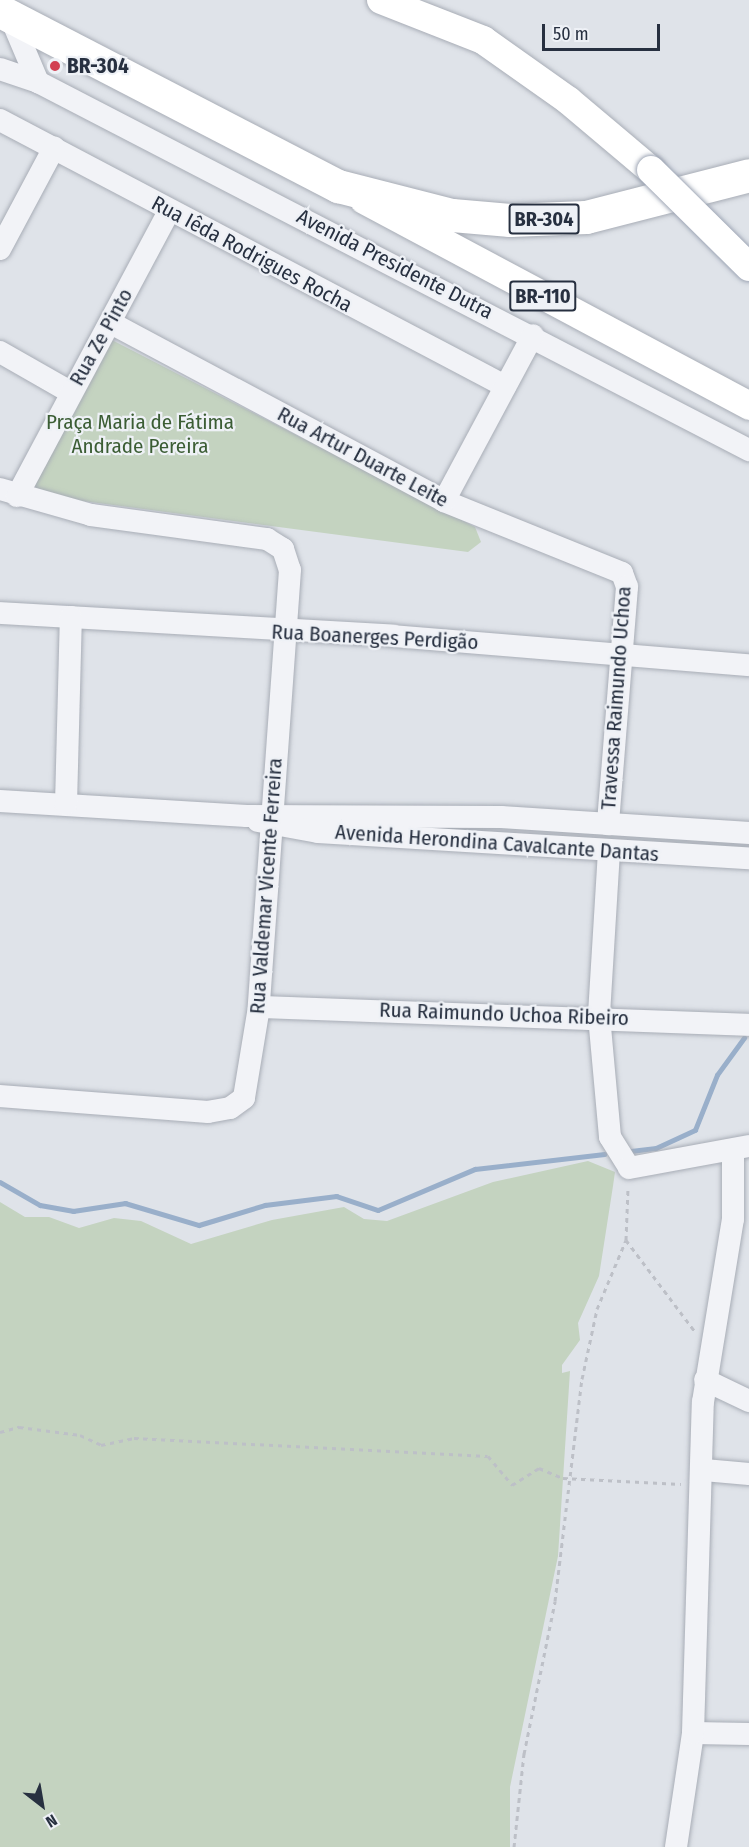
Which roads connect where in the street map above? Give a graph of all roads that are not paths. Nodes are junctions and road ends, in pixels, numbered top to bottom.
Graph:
1 (389, 2) edge
2 (3, 17) edge
3 (0, 69) edge
4 (38, 82) junction
5 (0, 120) edge
6 (54, 148) junction
7 (749, 175) edge
8 (338, 186) junction
9 (169, 211) junction
10 (0, 249) edge
11 (749, 267) edge
12 (111, 323) junction
13 (533, 334) junction
14 (0, 352) edge
15 (505, 386) junction
16 (70, 392) junction
17 (749, 406) edge
18 (749, 450) edge
19 (9, 493) edge
20 (444, 501) junction
21 (622, 573) joint
22 (0, 613) edge
23 (71, 616) junction
24 (282, 632) junction
25 (619, 654) junction
26 (749, 665) edge
27 (0, 801) edge
28 (66, 804) junction
29 (271, 819) junction
30 (617, 824) junction
31 (749, 833) edge
32 (618, 852) junction
33 (749, 858) edge
34 (259, 1007) junction
35 (599, 1016) junction
36 (749, 1025) edge
37 (0, 1096) edge
38 (741, 1148) edge
39 (705, 1380) junction
40 (749, 1401) edge
41 (749, 1474) edge
42 (704, 1478) junction
43 (693, 1733) junction
44 (749, 1734) edge
45 (675, 1847) edge

1 - 11 main road, bridge
2 - 4 street
2 - 8 highway, BR-110
3 - 4 street, Avenida Presidente Dutra
4 - 13 street, Avenida Presidente Dutra
5 - 6 street, Rua Iêda Rodrigues Rocha
6 - 9 street, Rua Iêda Rodrigues Rocha
6 - 10 street
7 - 8 highway, BR-304
8 - 17 main road, Avenida Presidente Dutra / BR-110
9 - 12 street, Rua Ze Pinto
9 - 15 street, Rua Iêda Rodrigues Rocha
12 - 16 street, Rua Ze Pinto
12 - 20 street, Rua Artur Duarte Leite
13 - 15 street
13 - 18 street, Avenida Presidente Dutra
14 - 16 street
15 - 20 street
16 - 19 street, Rua Ze Pinto
19 - 24 street, Rua Valdemar Vicente Ferreira
20 - 21 street, Rua Artur Duarte Leite
21 - 25 street, Travessa Raimundo Uchoa
22 - 23 street, Rua Boanerges Perdigão
23 - 24 street, Rua Boanerges Perdigão
23 - 28 street
24 - 25 street, Rua Boanerges Perdigão
24 - 29 street, Rua Valdemar Vicente Ferreira
25 - 26 street, Rua Boanerges Perdigão
25 - 30 street, Travessa Raimundo Uchoa
27 - 28 street, Avenida Herondina Cavalcante Dantas
28 - 29 street, Avenida Herondina Cavalcante Dantas
29 - 30 street, Avenida Herondina Cavalcante Dantas
29 - 32 street, Avenida Herondina Cavalcante Dantas
29 - 34 street, Rua Valdemar Vicente Ferreira
30 - 31 street, Avenida Herondina Cavalcante Dantas
30 - 32 street, Travessa Raimundo Uchoa
32 - 33 street, Avenida Herondina Cavalcante Dantas
32 - 35 street
34 - 35 street, Rua Raimundo Uchoa Ribeiro
34 - 37 street, Rua Valdemar Vicente Ferreira
35 - 36 street, Rua Raimundo Uchoa Ribeiro
35 - 38 street
38 - 39 street
39 - 40 street
39 - 42 street
41 - 42 street
42 - 43 street
43 - 44 street
43 - 45 street

